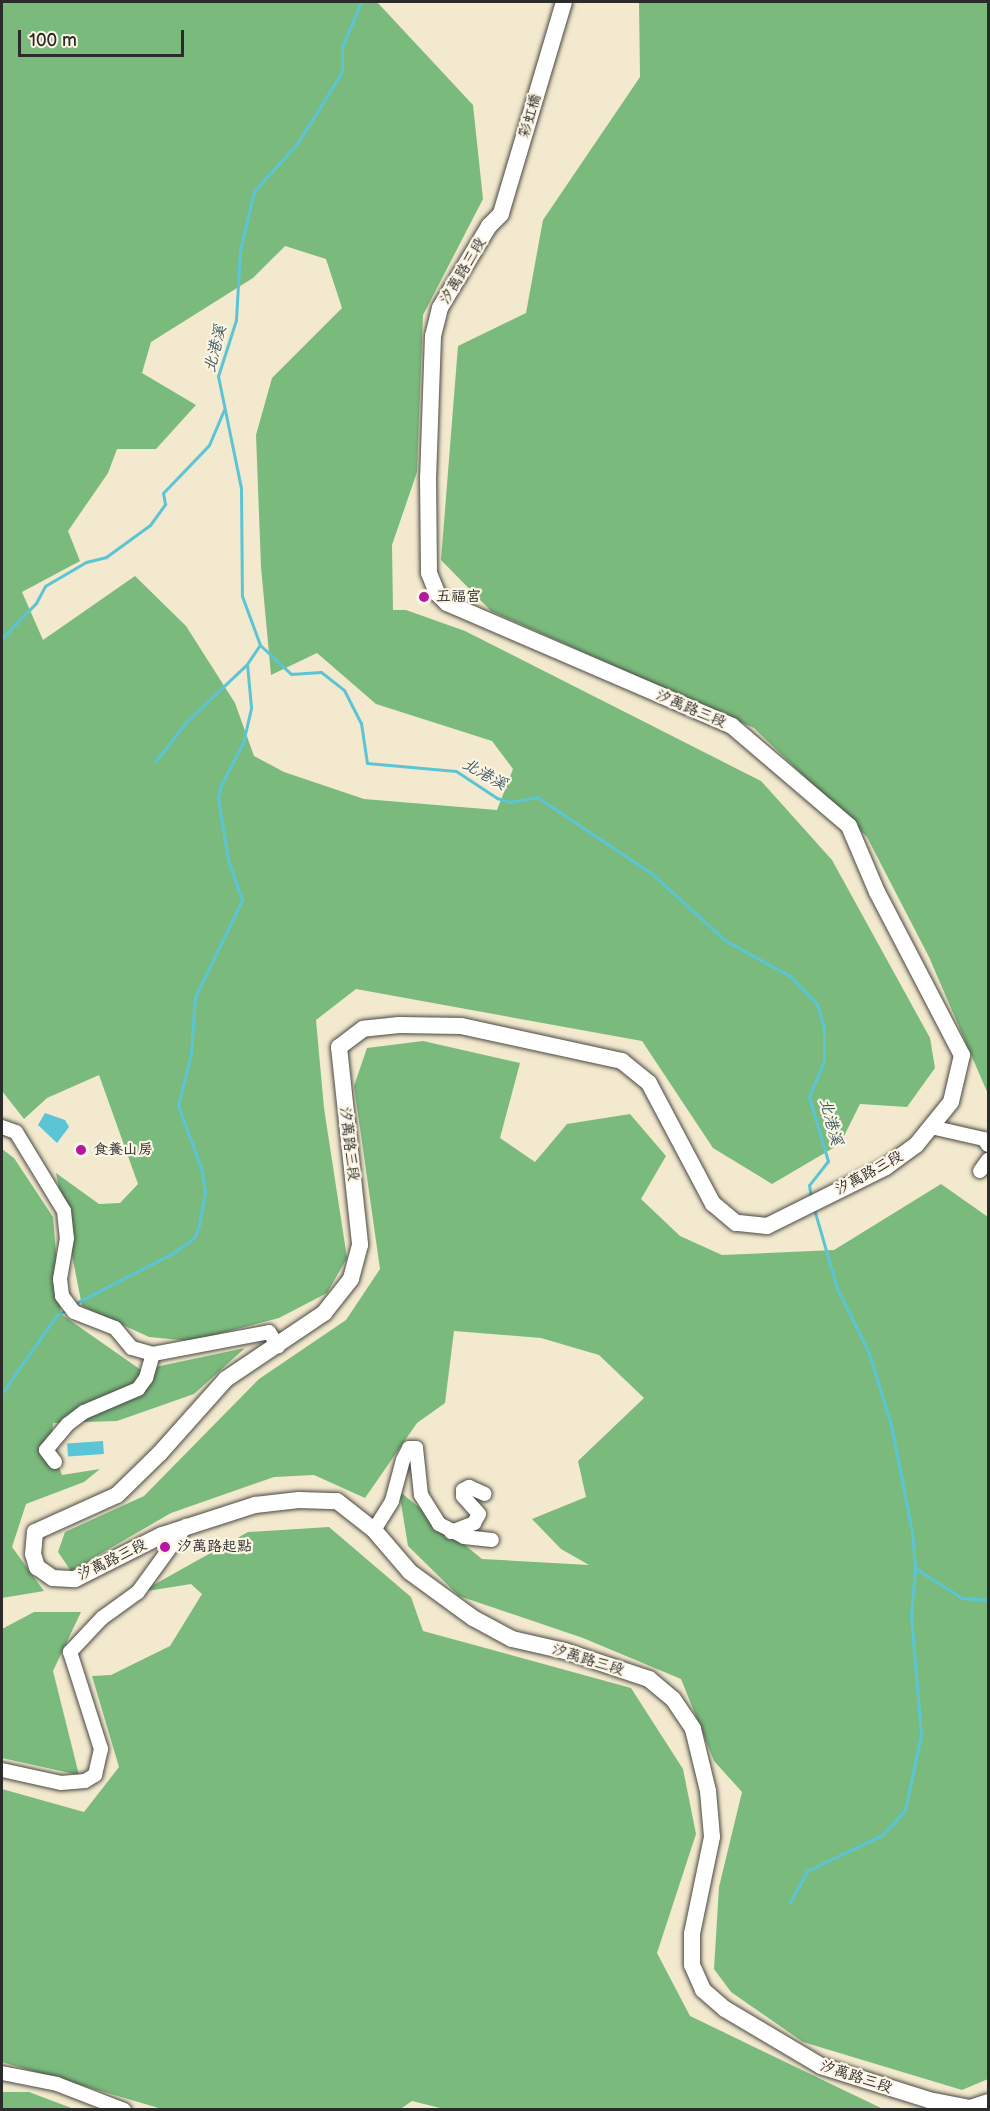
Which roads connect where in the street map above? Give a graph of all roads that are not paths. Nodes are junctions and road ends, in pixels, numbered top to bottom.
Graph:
1 (564, 2) edge
2 (489, 226) joint
3 (2, 1127) edge
4 (931, 1127) junction
5 (988, 1145) edge
6 (278, 1346) junction
7 (153, 1354) junction
8 (55, 1462) dead end
9 (485, 1494) dead end
10 (186, 1526) junction
11 (374, 1530) junction
12 (451, 1532) junction
13 (492, 1540) dead end
14 (2, 1770) edge
15 (2, 2073) edge
16 (988, 2102) edge
17 (124, 2109) edge

1 - 2 street, 彩虹橋
2 - 4 street, 汐萬路三段
3 - 7 street
4 - 5 street
4 - 6 street, 汐萬路三段
6 - 7 street
6 - 10 street, 汐萬路三段
7 - 8 street
9 - 12 street
10 - 11 street, 汐萬路三段
10 - 14 street
11 - 12 street
11 - 16 street, 汐萬路三段
12 - 13 street
15 - 17 street

